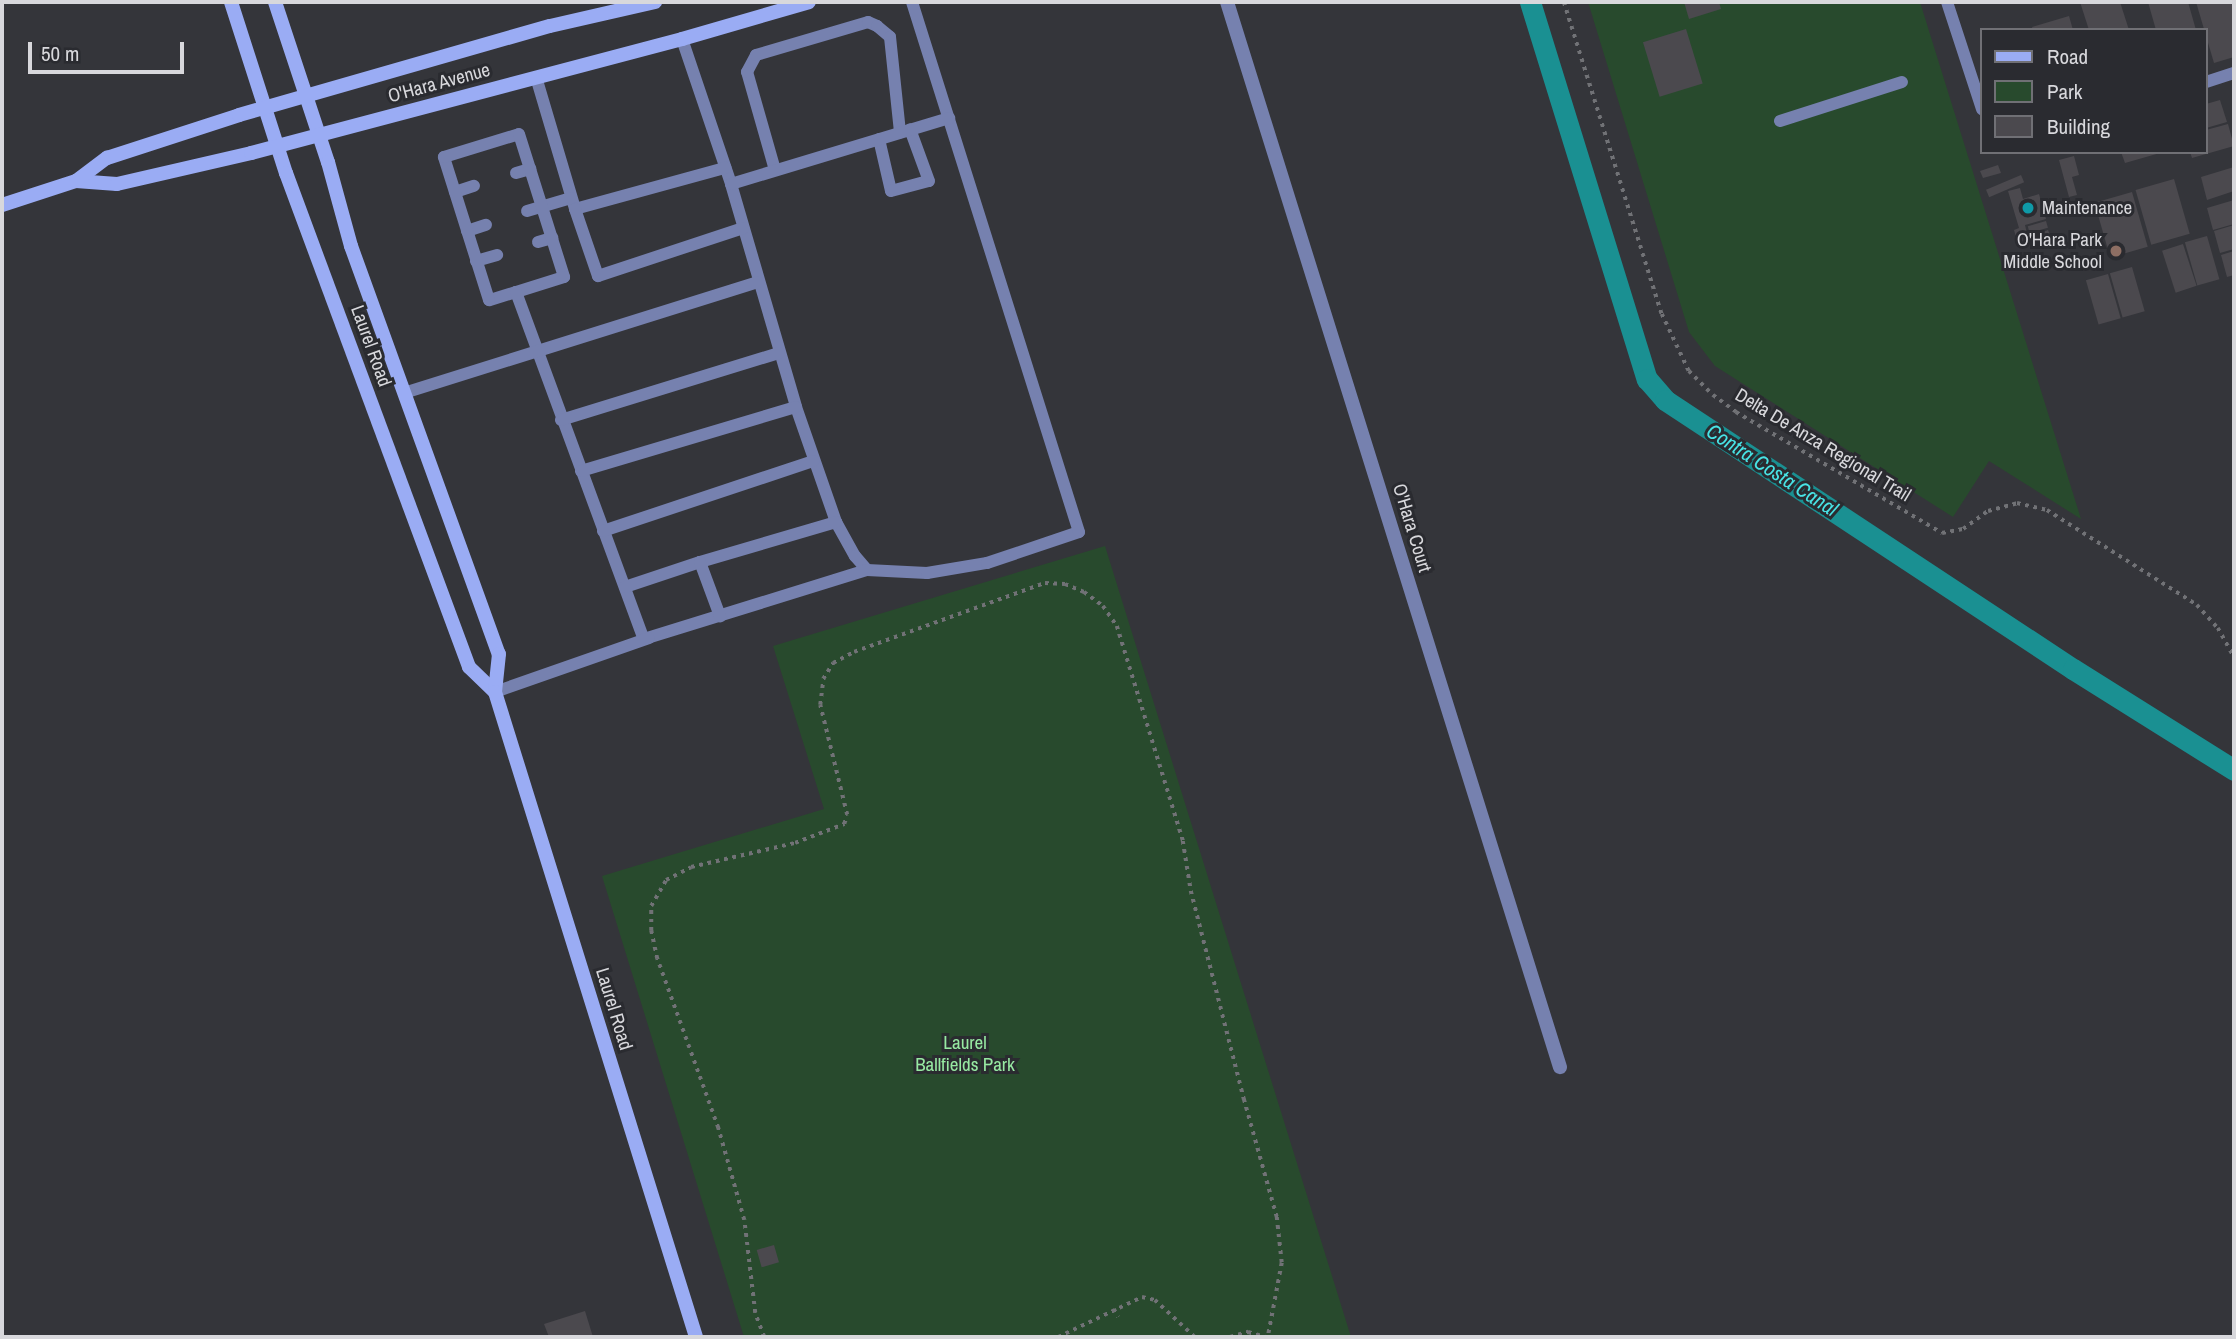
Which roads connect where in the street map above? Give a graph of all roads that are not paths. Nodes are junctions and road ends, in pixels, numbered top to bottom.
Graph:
1 (231, 2) edge
2 (275, 2) edge
3 (654, 2) edge
4 (809, 2) edge
5 (912, 2) edge
6 (1227, 2) edge
7 (1947, 2) edge
8 (682, 39) junction
9 (2234, 74) edge
10 (536, 77) junction
11 (2208, 81) edge
12 (1902, 82) dead end
13 (305, 95) junction
14 (1980, 103) edge
15 (265, 107) junction
16 (949, 118) junction
17 (1780, 121) dead end
18 (905, 131) junction
19 (318, 134) junction
20 (879, 139) junction
21 (278, 145) junction
22 (724, 167) junction
23 (530, 169) junction
24 (775, 170) junction
25 (516, 173) dead end
26 (76, 181) junction
27 (731, 184) junction
28 (474, 186) dead end
29 (455, 192) junction
30 (573, 204) junction
31 (2, 205) edge
32 (542, 206) junction
33 (527, 211) dead end
34 (486, 225) dead end
35 (743, 228) junction
36 (467, 231) junction
37 (552, 238) junction
38 (538, 242) dead end
39 (497, 255) dead end
40 (477, 261) junction
41 (758, 282) junction
42 (516, 292) junction
43 (535, 350) junction
44 (779, 354) junction
45 (404, 393) junction
46 (796, 407) junction
47 (561, 420) junction
48 (814, 460) junction
49 (580, 471) junction
50 (836, 522) junction
51 (603, 531) junction
52 (700, 562) junction
53 (867, 570) junction
54 (625, 587) junction
55 (720, 616) junction
56 (649, 638) junction
57 (495, 692) junction
58 (1560, 1067) dead end
59 (696, 1337) edge

1 - 15 main road, Laurel Road
2 - 13 main road, Laurel Road
3 - 13 main road, O'Hara Avenue
4 - 8 main road, O'Hara Avenue
5 - 16 lane
6 - 58 street, O'Hara Court
7 - 14 lane
8 - 10 main road, O'Hara Avenue
8 - 22 lane
9 - 11 lane
10 - 19 main road, O'Hara Avenue
10 - 30 lane
12 - 17 lane
13 - 15 main road, O'Hara Avenue
13 - 19 main road, Laurel Road
15 - 21 main road, Laurel Road
15 - 26 main road, O'Hara Avenue
16 - 18 lane
16 - 53 lane
18 - 20 lane
18 - 20 lane
18 - 24 lane
19 - 21 main road, O'Hara Avenue
19 - 45 main road, Laurel Road
20 - 24 lane
21 - 26 main road, O'Hara Avenue
21 - 57 main road, Laurel Road
22 - 27 lane
22 - 30 lane
23 - 25 lane
23 - 29 lane
23 - 32 lane
24 - 27 lane
26 - 31 main road, O'Hara Avenue
27 - 35 lane
28 - 29 lane
29 - 36 lane
30 - 32 lane
30 - 35 lane
32 - 33 lane
32 - 37 lane
34 - 36 lane
35 - 41 lane
36 - 40 lane
37 - 38 lane
37 - 42 lane
39 - 40 lane
40 - 42 lane
41 - 43 lane
41 - 44 lane
42 - 43 lane
43 - 45 lane
43 - 47 lane
44 - 46 lane
44 - 47 lane
45 - 57 main road, Laurel Road
46 - 48 lane
46 - 49 lane
47 - 49 lane
48 - 50 lane
48 - 51 lane
49 - 51 lane
50 - 52 lane
50 - 53 lane
51 - 54 lane
52 - 54 lane
52 - 55 lane
53 - 55 lane
54 - 56 lane
55 - 56 lane
56 - 57 lane
57 - 59 main road, Laurel Road

